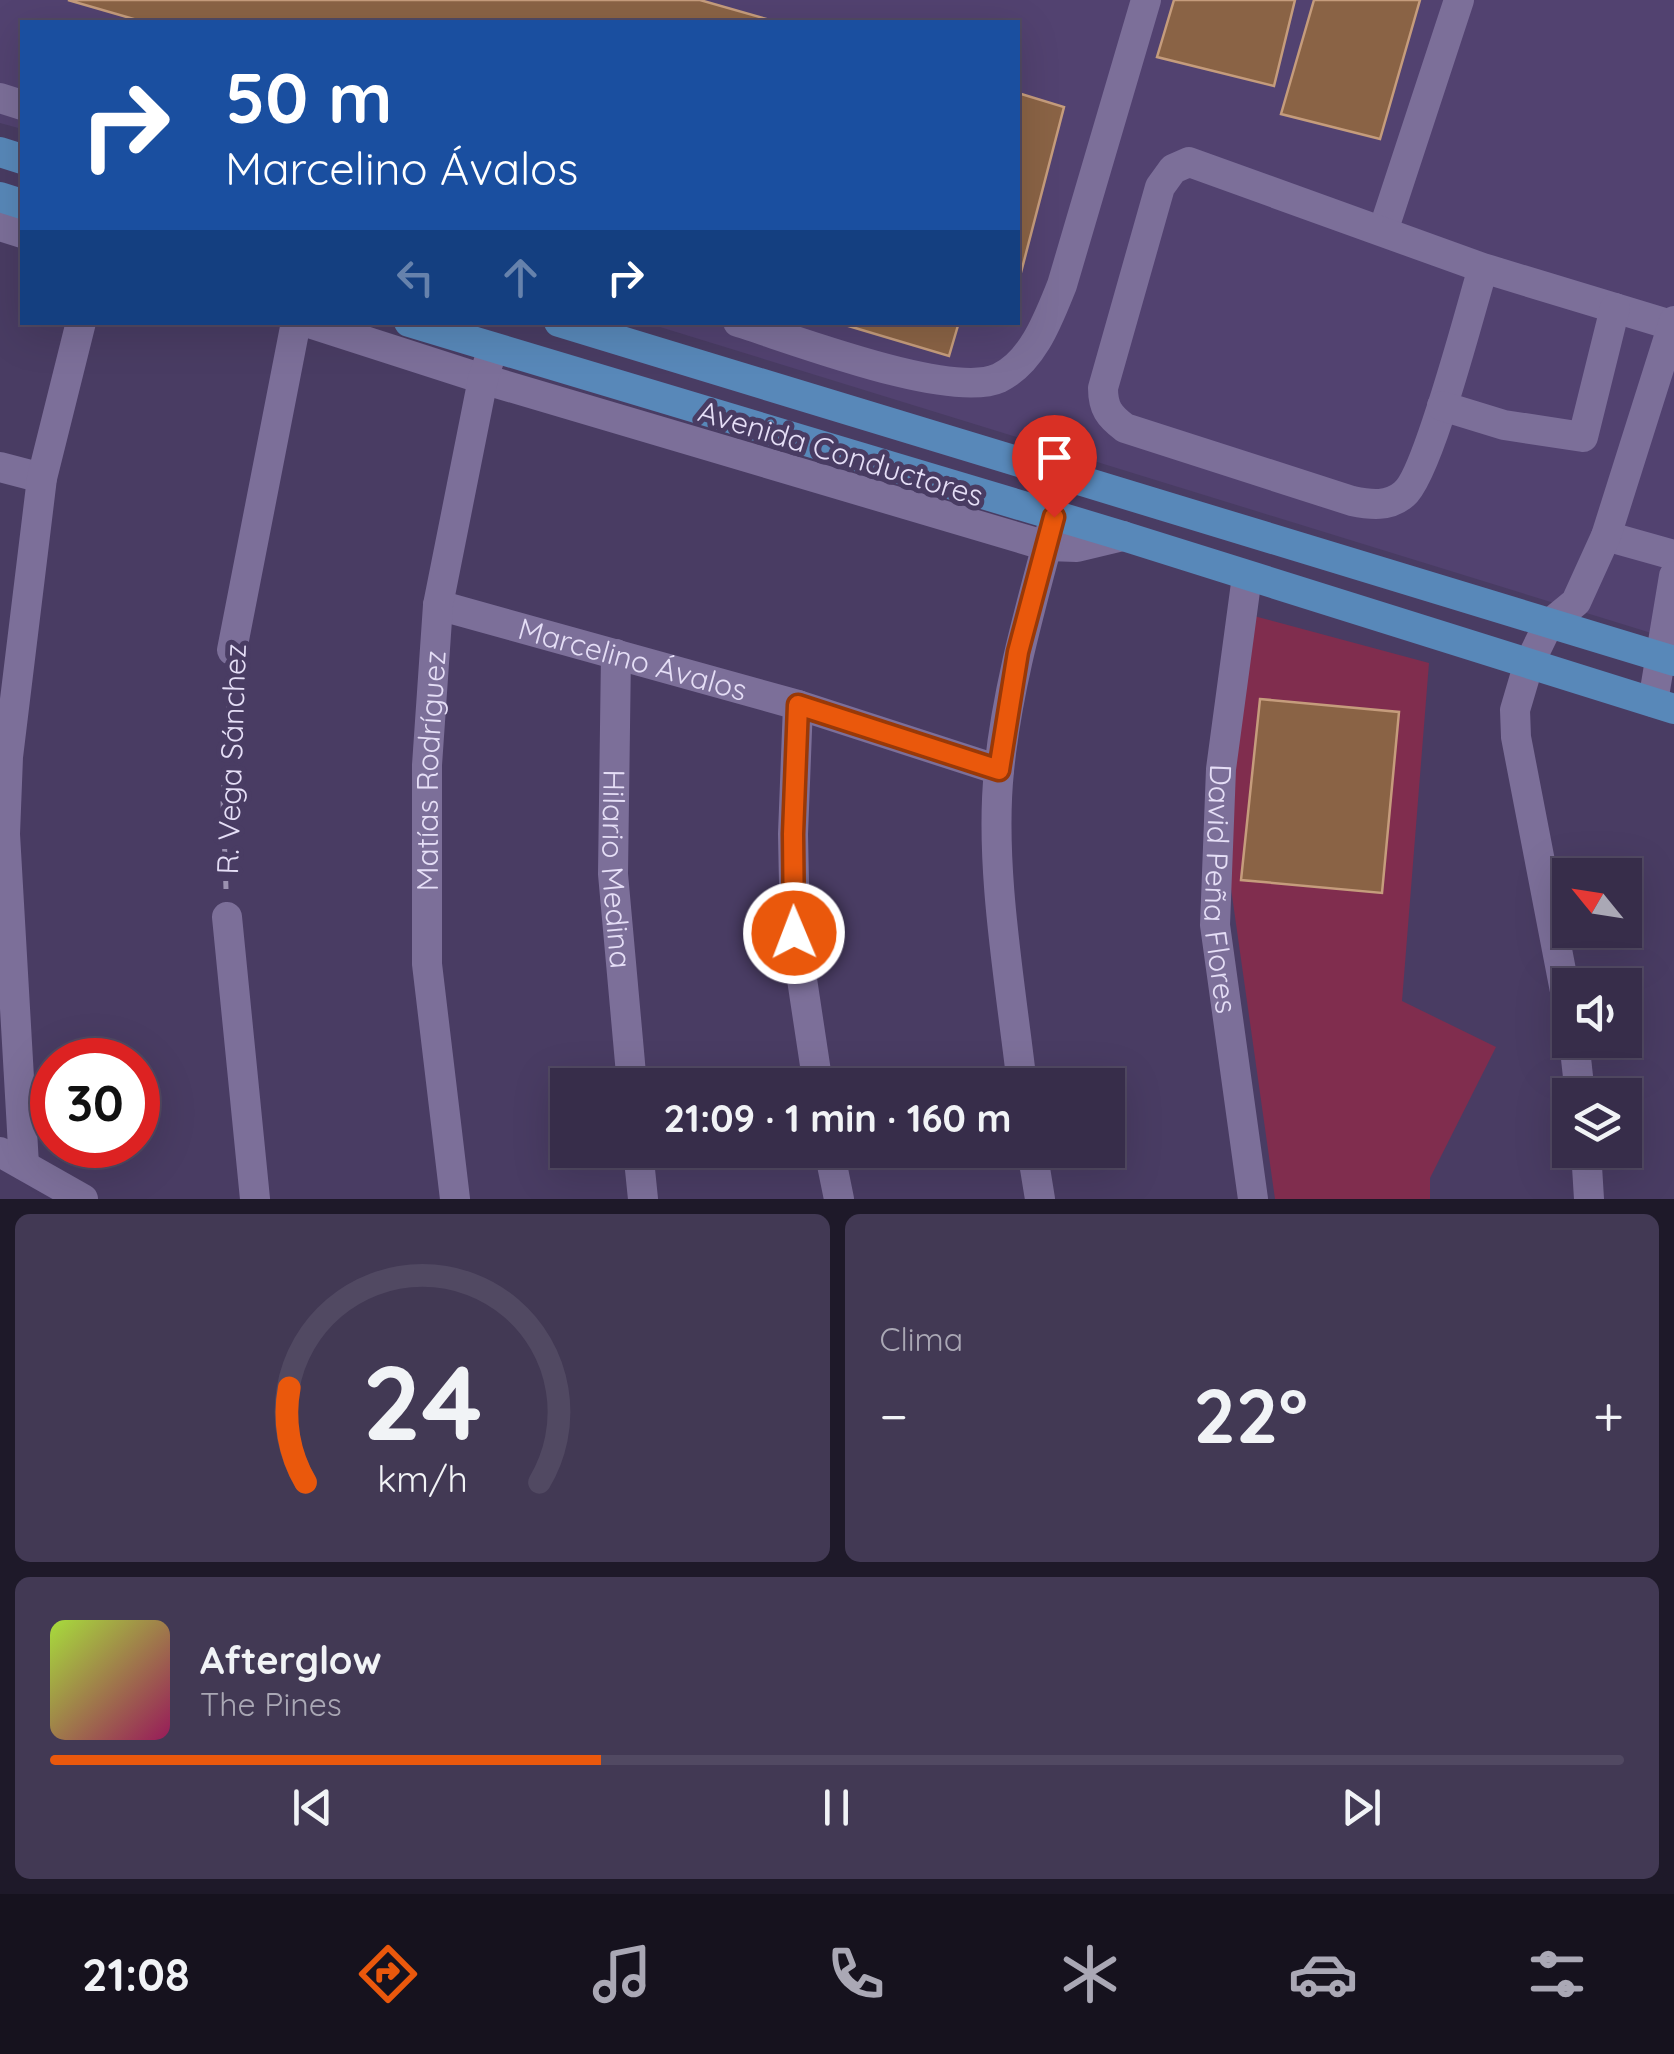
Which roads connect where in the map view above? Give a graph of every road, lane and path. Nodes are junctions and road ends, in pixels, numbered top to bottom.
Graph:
1 (1146, 0) edge
2 (1459, 0) edge
3 (1383, 231) junction
4 (1483, 268) junction
5 (1615, 308) junction
6 (1674, 324) edge
7 (80, 325) edge
8 (295, 325) edge
9 (315, 325) edge
10 (418, 325) edge
11 (569, 325) edge
12 (748, 325) edge
13 (493, 348) junction
14 (483, 378) junction
15 (1442, 406) junction
16 (0, 467) edge
17 (42, 478) junction
18 (1050, 532) junction
19 (1606, 536) junction
20 (1674, 555) edge
21 (1247, 576) junction
22 (1674, 576) edge
23 (438, 605) junction
24 (1548, 624) junction
25 (232, 650) joint
26 (616, 654) junction
27 (1666, 659) edge
28 (1528, 666) junction
29 (798, 705) junction
30 (1663, 706) edge
31 (999, 770) junction
32 (227, 918) joint
33 (4, 930) edge
34 (1561, 968) edge
35 (630, 1068) edge
36 (815, 1068) edge
37 (1020, 1068) edge
38 (12, 1159) edge
39 (640, 1168) edge
40 (833, 1168) edge
41 (1035, 1168) edge
42 (1587, 1168) edge
43 (463, 1197) edge
44 (83, 1199) edge
45 (255, 1199) edge
46 (643, 1199) edge
47 (838, 1199) edge
48 (1040, 1199) edge
49 (1254, 1199) edge
50 (1589, 1199) edge

1 - 12 street
2 - 3 street
3 - 4 street
3 - 15 street
4 - 5 street
4 - 15 street
5 - 6 street
5 - 15 street
6 - 19 street
7 - 17 street
8 - 25 street, R. Vega Sánchez
9 - 14 street
10 - 13 main road, Avenida Conductores
11 - 24 main road, Avenida Conductores
13 - 14 street, Matías Rodríguez
13 - 18 main road, Avenida Conductores
14 - 18 street
14 - 23 street, Matías Rodríguez
16 - 17 street
17 - 33 street
18 - 21 main road, Avenida Conductores
18 - 31 street
19 - 20 street
19 - 24 street
21 - 28 main road, Avenida Conductores
21 - 49 street, David Peña Flores
22 - 27 street
23 - 26 street, Marcelino Ávalos
23 - 43 street, Matías Rodríguez
24 - 27 main road, Avenida Conductores
24 - 28 street
25 - 32 path, R. Vega Sánchez
26 - 29 street, Marcelino Ávalos
26 - 35 street, Hilario Medina
27 - 30 street
28 - 30 main road, Avenida Conductores
28 - 34 street
29 - 31 street, Marcelino Ávalos
29 - 36 street
31 - 37 street
32 - 45 street, R. Vega Sánchez
33 - 38 street
38 - 44 street
39 - 46 street
40 - 47 street
41 - 48 street
42 - 50 street

